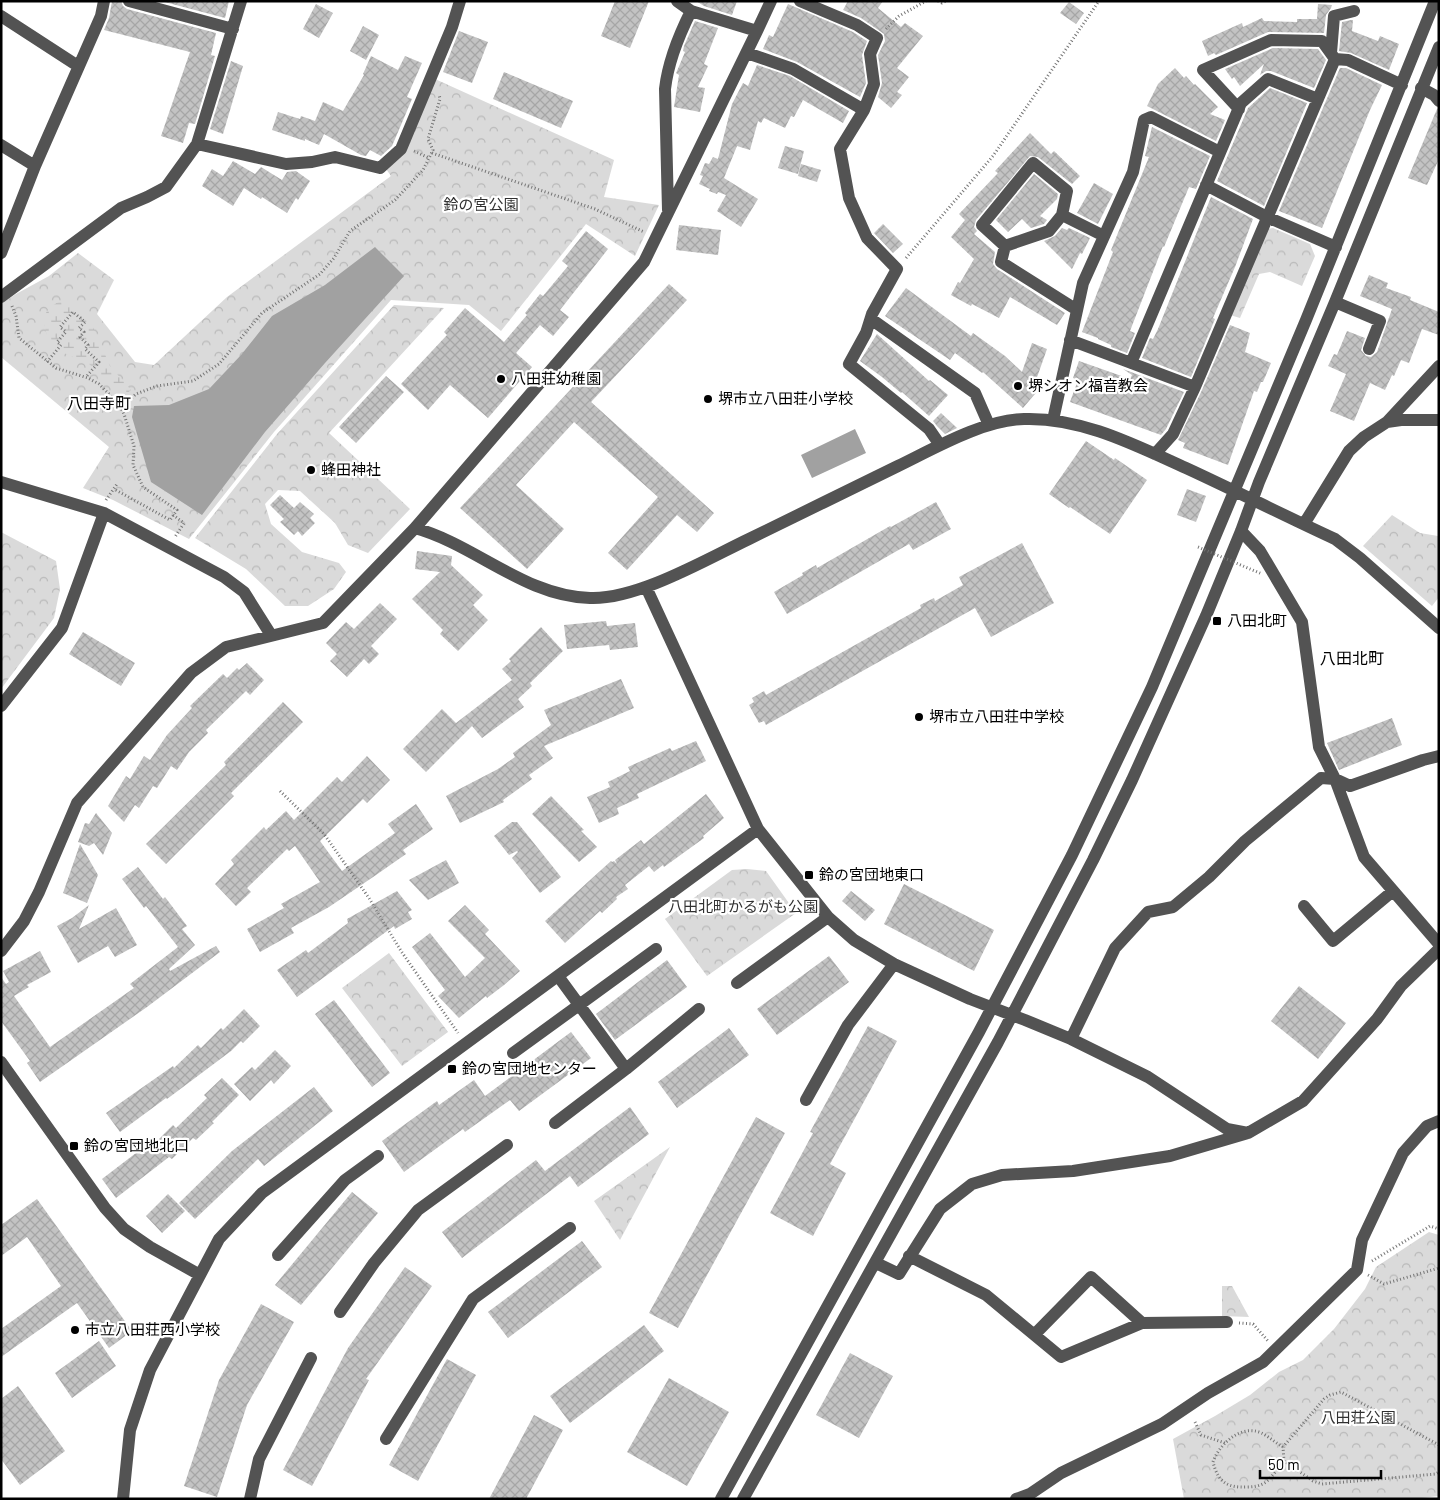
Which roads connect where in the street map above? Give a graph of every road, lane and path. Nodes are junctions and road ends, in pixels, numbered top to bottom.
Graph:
1 (104, 1) edge
2 (129, 1) edge
3 (241, 1) edge
4 (460, 1) edge
5 (677, 1) edge
6 (771, 1) edge
7 (800, 1) edge
8 (926, 1) edge
9 (938, 1) edge
10 (946, 1) edge
11 (1099, 1) edge
12 (1435, 1) edge
13 (691, 11) junction
14 (1354, 11) dead end
15 (1, 16) edge
16 (233, 29) junction
17 (757, 32) junction
18 (877, 38) junction
19 (1439, 47) edge
20 (747, 53) junction
21 (1333, 56) junction
22 (78, 66) junction
23 (428, 84) junction
24 (1402, 85) junction
25 (1422, 88) junction
26 (1318, 99) junction
27 (1439, 101) edge
28 (1239, 109) junction
29 (864, 110) junction
30 (196, 144) junction
31 (1, 145) edge
32 (409, 149) dead end
33 (1220, 152) junction
34 (432, 153) junction
35 (430, 158) junction
36 (35, 166) junction
37 (1206, 185) junction
38 (668, 213) junction
39 (1062, 215) junction
40 (1267, 217) junction
41 (1104, 236) junction
42 (655, 238) junction
43 (1005, 246) junction
44 (1336, 246) junction
45 (1, 253) edge
46 (896, 269) junction
47 (6, 301) edge
48 (1335, 302) junction
49 (1077, 310) junction
50 (870, 320) junction
51 (1070, 340) junction
52 (1369, 349) dead end
53 (47, 362) junction
54 (1131, 363) junction
55 (1439, 366) edge
56 (86, 377) junction
57 (1195, 387) junction
58 (121, 407) junction
59 (1053, 420) junction
60 (1439, 420) edge
61 (1387, 422) junction
62 (989, 425) junction
63 (940, 446) junction
64 (1155, 454) junction
65 (1, 482) edge
66 (117, 484) dead end
67 (114, 489) junction
68 (1234, 490) junction
69 (1252, 500) junction
70 (104, 508) junction
71 (173, 515) junction
72 (1304, 524) junction
73 (415, 528) junction
74 (1241, 531) junction
75 (174, 538) dead end
76 (1198, 547) dead end
77 (1262, 574) dead end
78 (646, 587) junction
79 (1439, 628) edge
80 (271, 635) junction
81 (1, 706) edge
82 (1439, 756) edge
83 (1334, 779) junction
84 (280, 792) dead end
85 (758, 829) junction
86 (1393, 891) junction
87 (1304, 906) dead end
88 (828, 917) junction
89 (1439, 944) edge
90 (656, 949) dead end
91 (1439, 949) edge
92 (1, 951) edge
93 (894, 964) junction
94 (558, 976) junction
95 (737, 983) dead end
96 (580, 1006) junction
97 (992, 1008) junction
98 (699, 1009) dead end
99 (1012, 1015) junction
100 (458, 1034) dead end
101 (1071, 1040) junction
102 (513, 1053) dead end
103 (1, 1062) edge
104 (626, 1069) junction
105 (806, 1100) dead end
106 (1439, 1121) edge
107 (554, 1123) dead end
108 (1248, 1133) junction
109 (507, 1145) dead end
110 (378, 1156) dead end
111 (570, 1228) dead end
112 (1439, 1229) edge
113 (278, 1255) dead end
114 (909, 1256) junction
115 (1370, 1262) dead end
116 (876, 1263) junction
117 (1367, 1268) dead end
118 (1439, 1268) edge
119 (200, 1275) junction
120 (340, 1312) dead end
121 (1232, 1322) joint
122 (1142, 1323) junction
123 (1035, 1334) junction
124 (1266, 1338) dead end
125 (311, 1358) dead end
126 (1195, 1422) dead end
127 (386, 1439) dead end
128 (1225, 1443) junction
129 (1439, 1445) edge
130 (1282, 1447) junction
131 (1284, 1461) junction
132 (1439, 1472) edge
133 (123, 1499) edge
134 (250, 1499) edge
135 (721, 1499) edge
136 (743, 1499) edge
137 (1016, 1499) edge

1 - 22 street
2 - 16 street
3 - 16 street
4 - 23 street
5 - 13 street
6 - 17 street
7 - 18 street
8 - 18 path
9 - 10 path
11 - 46 path
12 - 24 street
13 - 17 street
13 - 38 street
14 - 21 street
15 - 22 street
16 - 30 street
17 - 20 street
18 - 29 street
19 - 25 street
20 - 29 street
20 - 38 street
21 - 24 street
21 - 26 street
21 - 28 street
22 - 36 street
23 - 30 street
23 - 34 path
24 - 44 street
25 - 27 street
25 - 48 street
26 - 28 street
26 - 40 street
28 - 33 street
29 - 46 street
30 - 47 street
31 - 36 street
32 - 35 path
33 - 37 street
33 - 41 street
34 - 35 path
34 - 42 path
35 - 58 path
36 - 45 street
37 - 40 street
37 - 54 street
38 - 42 street
39 - 41 street
39 - 43 street
39 - 43 street
40 - 44 street
40 - 57 street
41 - 49 street
42 - 73 street
43 - 49 street
44 - 68 street
46 - 50 street
47 - 53 path
48 - 52 street
48 - 69 street
49 - 51 street
50 - 62 street
50 - 63 street
51 - 54 street
51 - 59 street
53 - 56 path
53 - 56 path
54 - 57 street
55 - 61 street
56 - 58 path
57 - 64 street
58 - 71 path
59 - 62 street
59 - 64 street
60 - 61 street
61 - 72 street
62 - 63 street
63 - 78 street
64 - 68 street
65 - 70 street
66 - 67 path
67 - 70 path
67 - 71 path
68 - 69 street
68 - 97 street
69 - 72 street
69 - 74 street
70 - 80 street
70 - 81 street
71 - 75 path
72 - 79 street
73 - 78 street
73 - 80 street
74 - 83 street
74 - 99 street
76 - 77 path, bridge
78 - 85 street
80 - 92 street
82 - 83 street
83 - 86 street
83 - 101 street
84 - 100 path
85 - 88 street
85 - 94 street
86 - 87 street
86 - 89 street
88 - 93 street
88 - 95 street
90 - 96 street
91 - 108 street
93 - 97 street
93 - 105 street
94 - 96 street
94 - 119 street
96 - 102 street
96 - 104 street
97 - 99 street
97 - 135 street
98 - 104 street
99 - 101 street
99 - 116 street
101 - 108 street
103 - 119 street
104 - 107 street
106 - 137 street
108 - 114 street
109 - 120 street
110 - 113 street
111 - 127 street
112 - 115 path
114 - 116 street
114 - 123 street
116 - 136 street
117 - 118 path
119 - 133 street
121 - 122 street
121 - 124 path
122 - 123 street
122 - 123 street
125 - 134 street
126 - 128 path
128 - 130 path
128 - 131 path
129 - 130 path
130 - 131 path
131 - 132 path

